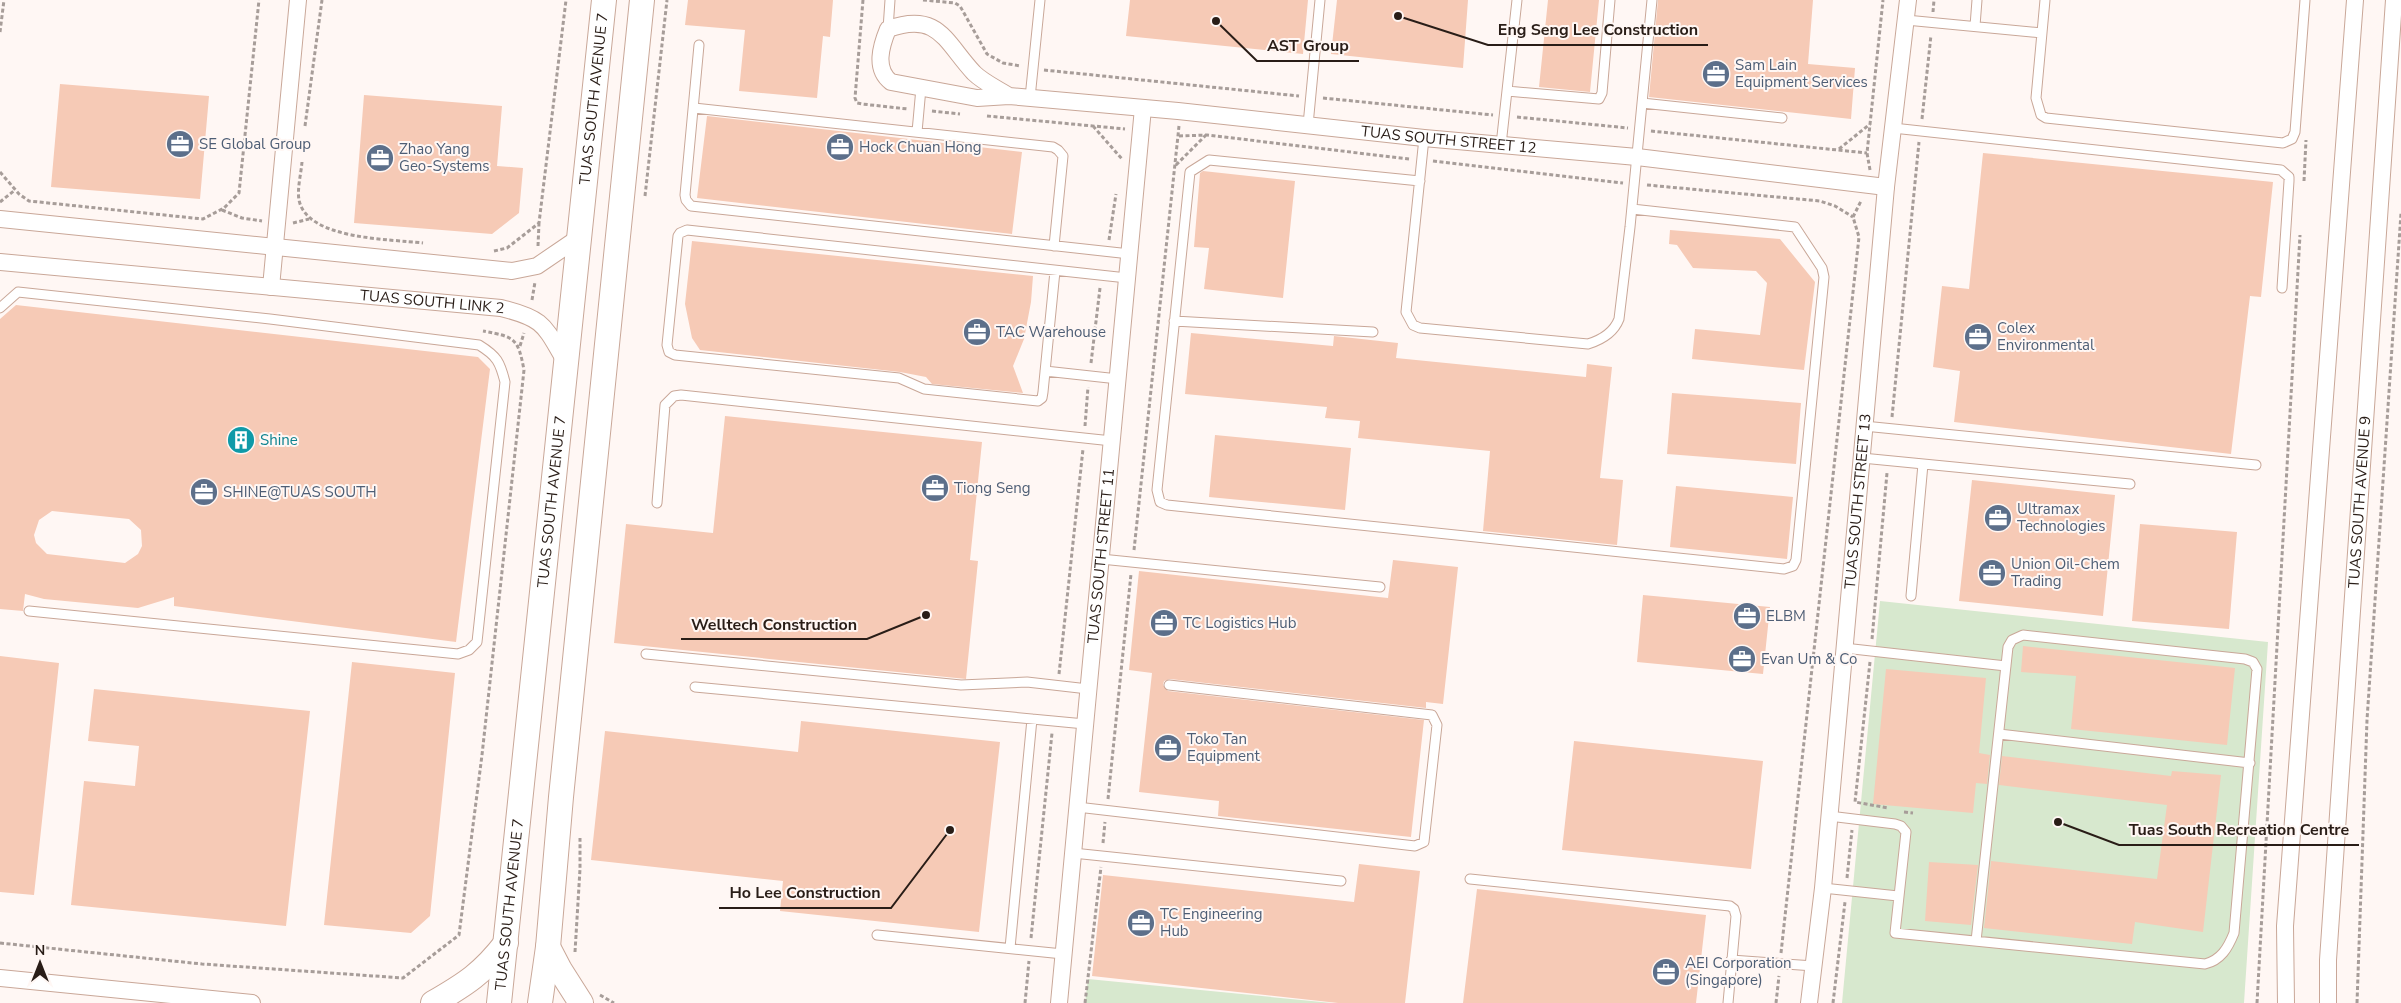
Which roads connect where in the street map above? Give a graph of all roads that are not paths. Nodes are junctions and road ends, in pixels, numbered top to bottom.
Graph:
1 (298, 0) edge
2 (604, 0) edge
3 (642, 0) edge
4 (890, 0) edge
5 (1040, 0) edge
6 (1320, 0) edge
7 (1517, 0) edge
8 (1610, 0) edge
9 (1652, 0) edge
10 (1908, 0) edge
11 (1977, 0) edge
12 (2045, 0) edge
13 (2305, 0) edge
14 (2355, 0) edge
15 (2394, 0) edge
16 (1906, 20) junction
17 (1975, 26) junction
18 (888, 29) junction
19 (2042, 33) junction
20 (699, 45) dead end
21 (921, 88) junction
22 (1507, 91) junction
23 (1009, 96) junction
24 (1030, 98) junction
25 (1642, 103) junction
26 (694, 108) junction
27 (1143, 108) junction
28 (1782, 118) dead end
29 (1308, 125) junction
30 (1893, 128) junction
31 (917, 132) junction
32 (1424, 138) junction
33 (1501, 145) junction
34 (1637, 157) junction
35 (1420, 181) junction
36 (1886, 187) junction
37 (1632, 210) junction
38 (0, 219) edge
39 (581, 236) junction
40 (274, 246) junction
41 (1054, 246) junction
42 (1130, 254) junction
43 (0, 262) edge
44 (1055, 271) junction
45 (1128, 278) junction
46 (270, 287) junction
47 (2282, 288) dead end
48 (0, 308) edge
49 (1174, 321) junction
50 (1373, 332) dead end
51 (567, 364) junction
52 (1045, 371) junction
53 (1118, 379) junction
54 (1864, 426) junction
55 (1112, 441) junction
56 (1862, 458) junction
57 (1923, 464) junction
58 (2256, 466) dead end
59 (2130, 484) dead end
60 (657, 503) dead end
61 (1101, 558) junction
62 (1380, 587) dead end
63 (1911, 596) dead end
64 (29, 611) dead end
65 (1844, 648) junction
66 (646, 654) dead end
67 (2006, 666) junction
68 (1170, 685) dead end
69 (695, 688) dead end
70 (1088, 689) junction
71 (1032, 720) junction
72 (1085, 724) junction
73 (1999, 734) junction
74 (2250, 764) junction
75 (1077, 807) junction
76 (1829, 816) junction
77 (1073, 853) junction
78 (1470, 880) dead end
79 (1340, 881) dead end
80 (1823, 888) junction
81 (1898, 896) junction
82 (877, 935) dead end
83 (1976, 941) junction
84 (506, 943) junction
85 (548, 947) junction
86 (1010, 948) junction
87 (1063, 954) junction
88 (1732, 960) junction
89 (1814, 966) junction
90 (0, 978) edge
91 (589, 998) edge
92 (252, 1003) edge
93 (433, 1003) edge
94 (499, 1003) edge
95 (540, 1003) edge
96 (1059, 1003) edge
97 (1728, 1003) edge
98 (1809, 1003) edge
99 (2286, 1003) edge
100 (2328, 1003) edge

1 - 40 street
2 - 39 street, TUAS SOUTH AVENUE 7
3 - 85 street
4 - 18 lane
5 - 24 lane
6 - 29 lane
7 - 22 lane
8 - 22 lane
9 - 25 lane
10 - 16 street, TUAS SOUTH STREET 13
11 - 17 lane
12 - 19 lane
13 - 19 lane
14 - 99 street
15 - 100 street, TUAS SOUTH AVENUE 9
16 - 17 lane
16 - 30 street, TUAS SOUTH STREET 13
17 - 19 lane
18 - 21 street, TUAS SOUTH STREET 12
18 - 23 street, TUAS SOUTH STREET 12
20 - 26 lane
21 - 23 street, TUAS SOUTH STREET 12
21 - 31 lane
22 - 33 lane
23 - 24 street, TUAS SOUTH STREET 12
24 - 27 street, TUAS SOUTH STREET 12
25 - 28 lane
25 - 34 lane
26 - 31 lane
26 - 41 lane
27 - 29 street, TUAS SOUTH STREET 12
27 - 42 street, TUAS SOUTH STREET 11
29 - 32 street, TUAS SOUTH STREET 12
30 - 36 street, TUAS SOUTH STREET 13
30 - 47 lane
31 - 41 lane
32 - 33 street, TUAS SOUTH STREET 12
32 - 35 lane
33 - 34 street, TUAS SOUTH STREET 12
34 - 36 street, TUAS SOUTH STREET 12
34 - 37 lane
35 - 37 lane
35 - 49 lane
36 - 54 street, TUAS SOUTH STREET 13
37 - 49 lane
38 - 40 street
39 - 40 street
39 - 51 street, TUAS SOUTH AVENUE 7
40 - 46 street
41 - 42 lane
42 - 45 street, TUAS SOUTH STREET 11
43 - 46 street, TUAS SOUTH LINK 2
44 - 45 lane
44 - 52 lane
44 - 52 lane
45 - 53 street, TUAS SOUTH STREET 11
46 - 51 street, TUAS SOUTH LINK 2
48 - 64 lane
49 - 50 lane
51 - 84 street, TUAS SOUTH AVENUE 7
52 - 53 lane
53 - 55 street, TUAS SOUTH STREET 11
54 - 56 street, TUAS SOUTH STREET 13
54 - 58 lane
55 - 60 lane
55 - 61 street, TUAS SOUTH STREET 11
56 - 57 lane
56 - 65 street, TUAS SOUTH STREET 13
57 - 59 lane
57 - 63 lane
61 - 62 lane
61 - 70 street, TUAS SOUTH STREET 11
65 - 67 lane
65 - 76 street, TUAS SOUTH STREET 13
66 - 70 lane
67 - 73 lane
67 - 74 lane
68 - 75 lane
69 - 71 lane
70 - 72 street, TUAS SOUTH STREET 11
71 - 72 lane
71 - 86 lane
72 - 75 street, TUAS SOUTH STREET 11
73 - 74 lane
73 - 83 lane
74 - 83 lane
75 - 77 street, TUAS SOUTH STREET 11
76 - 80 street, TUAS SOUTH STREET 13
76 - 81 lane
77 - 79 lane
77 - 87 street, TUAS SOUTH STREET 11
78 - 88 lane
80 - 81 lane
80 - 89 street, TUAS SOUTH STREET 13
81 - 83 lane
82 - 86 lane
84 - 93 street
84 - 94 street, TUAS SOUTH AVENUE 7
85 - 91 street
85 - 95 street
86 - 87 lane
87 - 96 street, TUAS SOUTH STREET 11
88 - 89 lane
88 - 97 lane
89 - 98 street, TUAS SOUTH STREET 13
90 - 92 street

